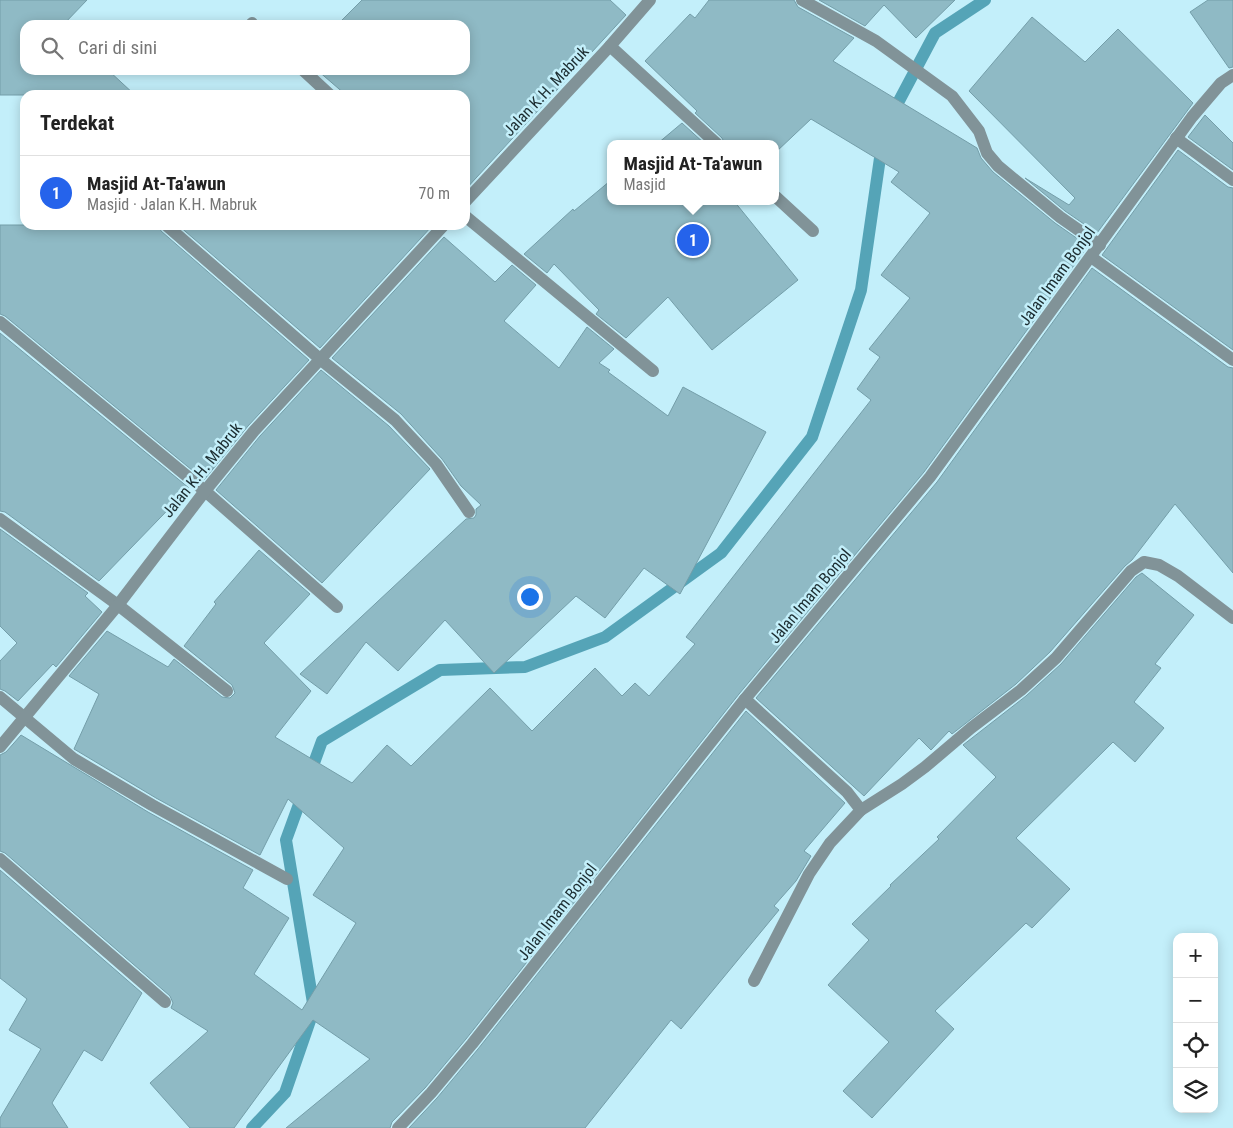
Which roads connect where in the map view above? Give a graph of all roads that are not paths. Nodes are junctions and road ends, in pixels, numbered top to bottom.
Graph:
1 (650, 0) edge
2 (802, 0) edge
3 (610, 46) junction
4 (1233, 74) edge
5 (308, 75) edge
6 (325, 90) edge
7 (1176, 138) junction
8 (713, 140) edge
9 (1233, 180) edge
10 (470, 197) edge
11 (779, 200) edge
12 (470, 220) edge
13 (172, 230) edge
14 (439, 230) edge
15 (812, 231) dead end
16 (1100, 245) junction
17 (1091, 257) junction
18 (0, 322) edge
19 (320, 359) junction
20 (1233, 360) edge
21 (653, 371) dead end
22 (205, 491) junction
23 (469, 512) dead end
24 (0, 519) edge
25 (118, 605) junction
26 (337, 607) dead end
27 (1233, 618) edge
28 (227, 691) dead end
29 (0, 697) edge
30 (745, 699) junction
31 (25, 719) junction
32 (0, 747) edge
33 (861, 810) junction
34 (0, 859) edge
35 (287, 880) dead end
36 (754, 981) dead end
37 (164, 1002) dead end
38 (398, 1128) edge

1 - 3 street, Jalan K.H. Mabruk
2 - 16 street
3 - 8 street
3 - 10 street, Jalan K.H. Mabruk
4 - 7 street, Jalan Imam Bonjol
5 - 6 street
7 - 9 street
7 - 16 street, Jalan Imam Bonjol
11 - 15 street
12 - 21 street
13 - 19 street
14 - 19 street, Jalan K.H. Mabruk
16 - 17 street, Jalan Imam Bonjol
17 - 20 street
17 - 30 street, Jalan Imam Bonjol
18 - 22 street
19 - 22 street, Jalan K.H. Mabruk
19 - 23 street
22 - 25 street, Jalan K.H. Mabruk
22 - 26 street
24 - 25 street
25 - 28 street
25 - 31 street, Jalan K.H. Mabruk
27 - 33 street
29 - 31 street
30 - 33 street
30 - 38 street, Jalan Imam Bonjol
31 - 32 street, Jalan K.H. Mabruk
31 - 35 street
33 - 36 street
34 - 37 street

